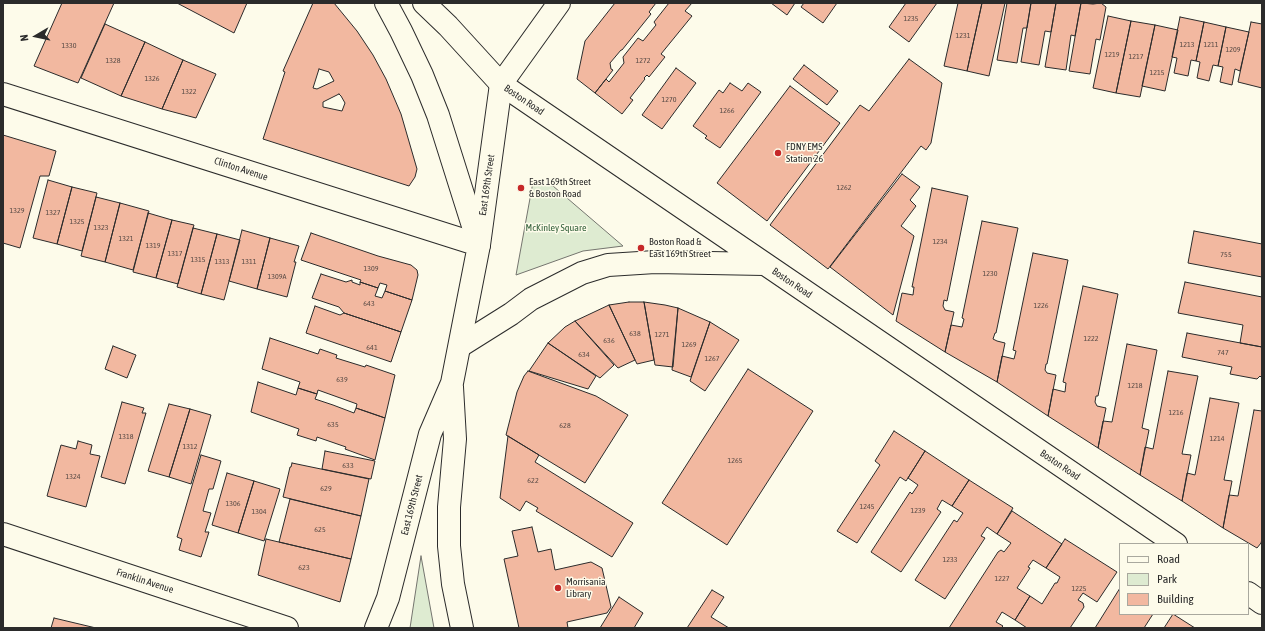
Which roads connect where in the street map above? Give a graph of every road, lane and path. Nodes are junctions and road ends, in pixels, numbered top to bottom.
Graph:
1 (386, 3) edge
2 (424, 3) edge
3 (559, 3) edge
4 (501, 84) junction
5 (3, 94) edge
6 (479, 245) junction
7 (764, 264) junction
8 (460, 346) junction
9 (452, 383) junction
10 (3, 534) edge
11 (1175, 543) edge
12 (1249, 594) edge
13 (1262, 603) edge
14 (287, 628) edge
15 (376, 628) edge
16 (462, 628) edge

1 - 6 street
2 - 4 street, Boston Road
3 - 4 street, East 169th Street
4 - 6 street, East 169th Street
4 - 7 street, Boston Road
5 - 6 street, Clinton Avenue
6 - 8 street, East 169th Street
7 - 8 street
7 - 11 street, Boston Road
8 - 9 street, East 169th Street
9 - 15 street, East 169th Street
9 - 16 street, East 169th Street
10 - 14 street, Franklin Avenue
12 - 13 street

